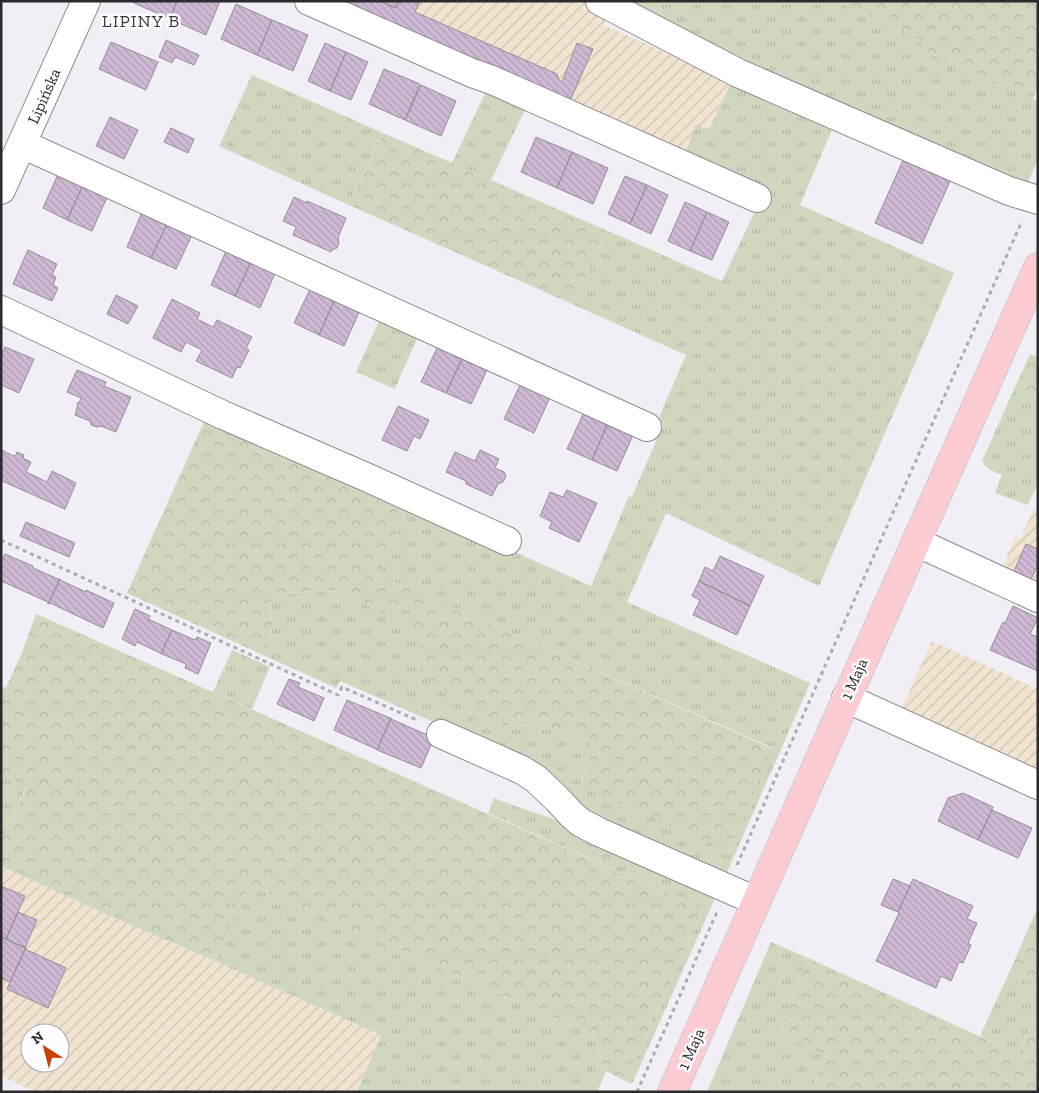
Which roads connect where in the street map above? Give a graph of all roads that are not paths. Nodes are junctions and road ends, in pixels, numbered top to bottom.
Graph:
1 (86, 1) edge
2 (309, 1) edge
3 (600, 1) edge
4 (22, 144) junction
5 (1, 190) edge
6 (757, 198) dead end
7 (1035, 199) edge
8 (1038, 267) edge
9 (1, 310) edge
10 (647, 427) dead end
11 (507, 541) dead end
12 (916, 542) junction
13 (1038, 598) edge
14 (846, 698) junction
15 (441, 734) road end
16 (1038, 785) edge
17 (756, 901) junction
18 (672, 1092) edge

1 - 4 street, Lipińska
2 - 6 street
3 - 7 street
4 - 5 street, Lipińska
4 - 10 street
8 - 12 main road, 1 Maja
9 - 11 street
12 - 13 street
12 - 14 main road, 1 Maja
14 - 16 street
14 - 17 main road, 1 Maja
15 - 17 street
17 - 18 main road, 1 Maja

